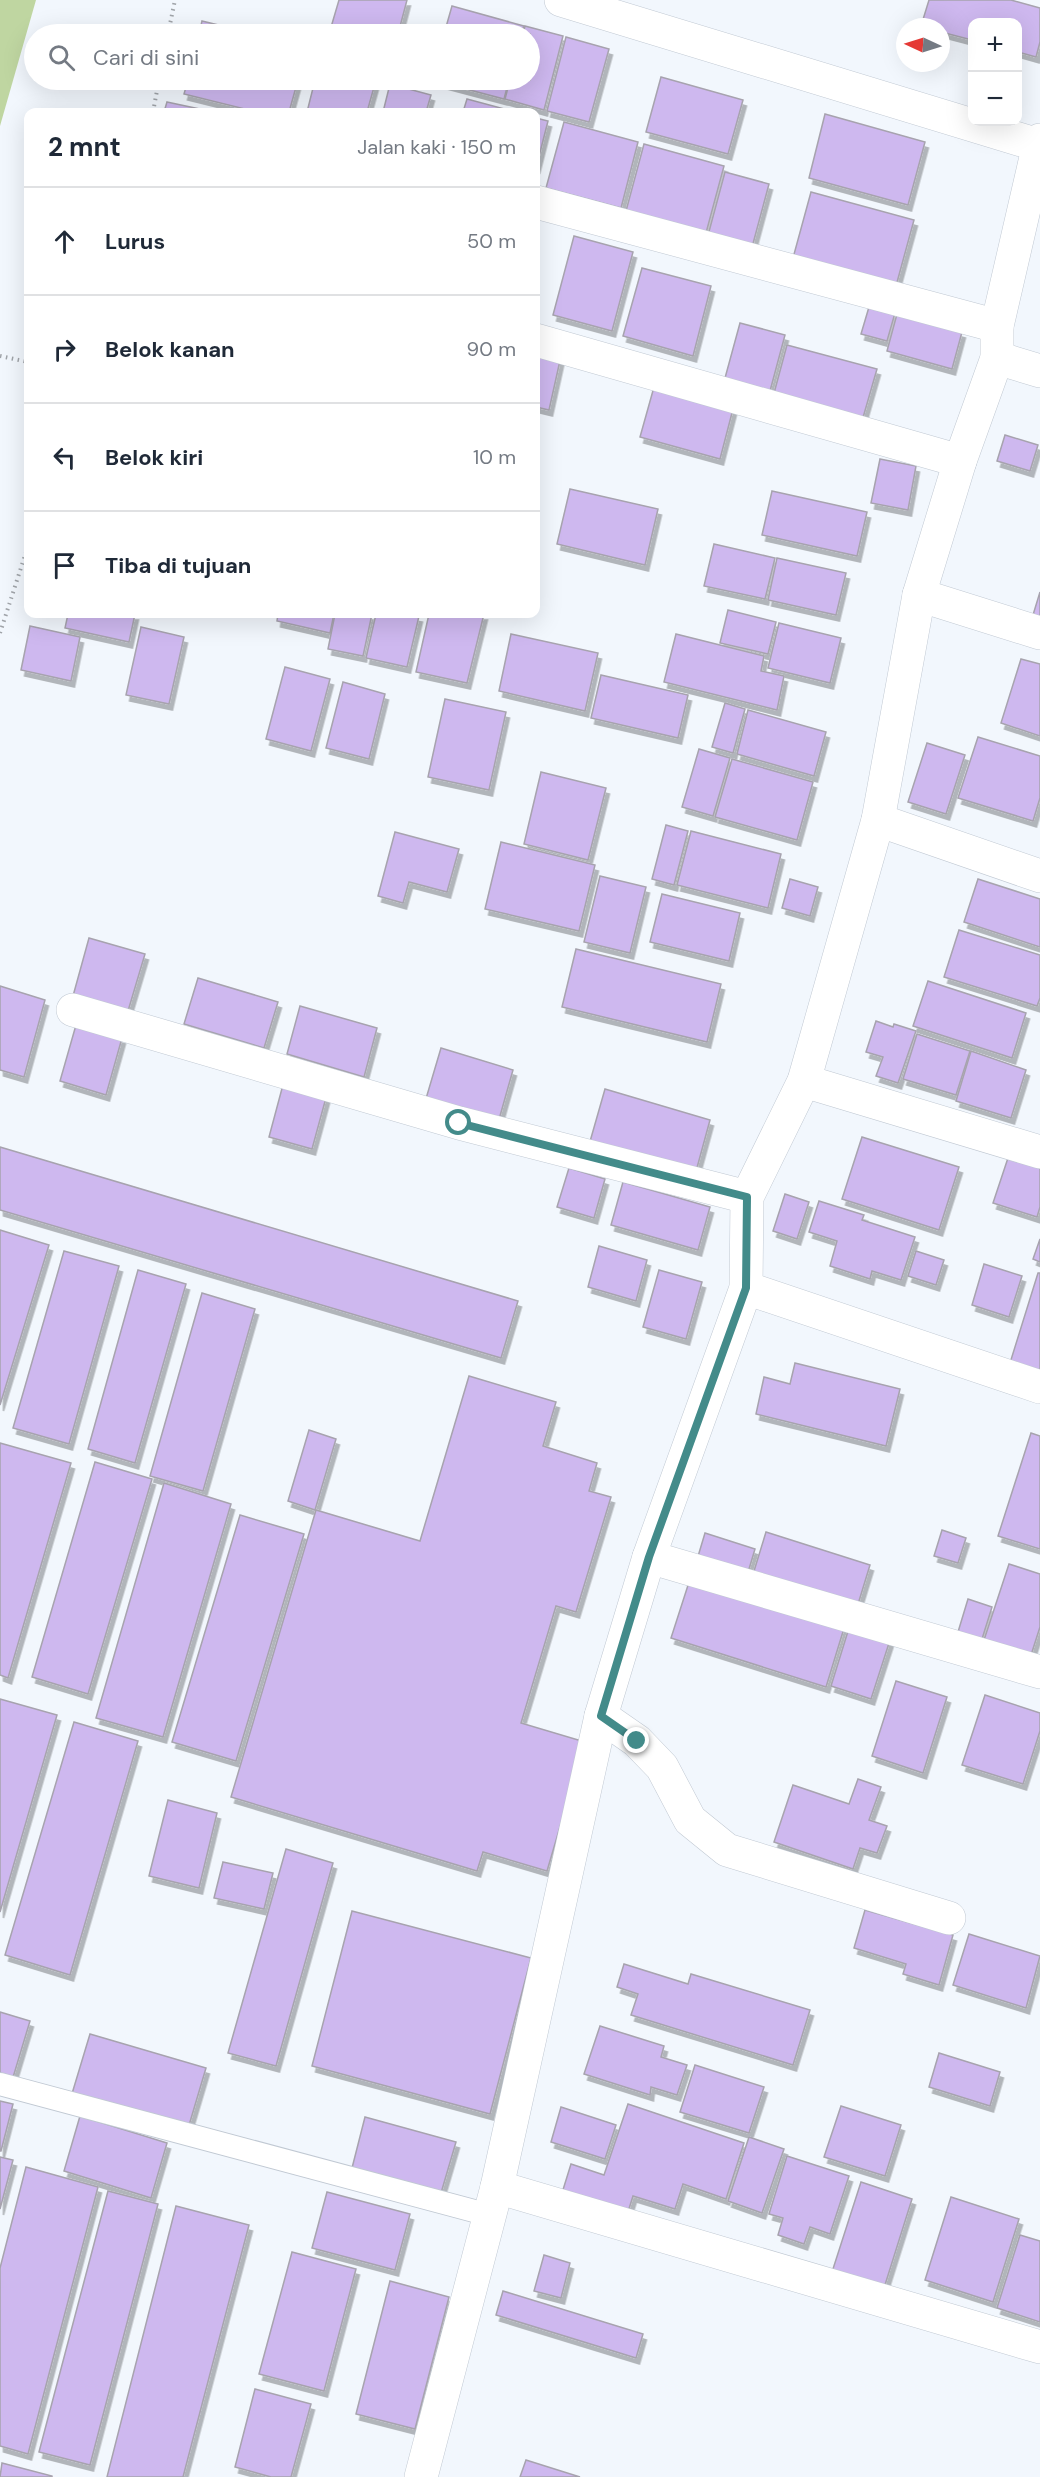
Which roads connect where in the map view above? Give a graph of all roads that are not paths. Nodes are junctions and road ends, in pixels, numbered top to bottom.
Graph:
1 (561, 0) edge
2 (1039, 143) edge
3 (540, 203) edge
4 (998, 326) junction
5 (540, 341) edge
6 (997, 358) junction
7 (1040, 371) edge
8 (960, 461) junction
9 (920, 595) junction
10 (1040, 633) edge
11 (878, 820) junction
12 (1040, 876) edge
13 (73, 1010) dead end
14 (804, 1081) junction
15 (1040, 1152) edge
16 (747, 1197) junction
17 (746, 1288) junction
18 (1040, 1387) edge
19 (649, 1557) junction
20 (1040, 1672) edge
21 (601, 1716) junction
22 (949, 1918) dead end
23 (0, 2084) edge
24 (493, 2201) junction
25 (1040, 2347) edge
26 (421, 2477) edge

1 - 2 street
2 - 4 street
3 - 4 street
4 - 6 street
5 - 8 street
6 - 7 street
6 - 8 street
8 - 9 street
9 - 10 street
9 - 11 street
11 - 12 street
11 - 14 street
13 - 16 street
14 - 15 street
14 - 16 street
16 - 17 street
17 - 18 street
17 - 19 street
19 - 20 street
19 - 21 street
21 - 22 street
21 - 24 street
23 - 24 lane
24 - 25 street
24 - 26 street

